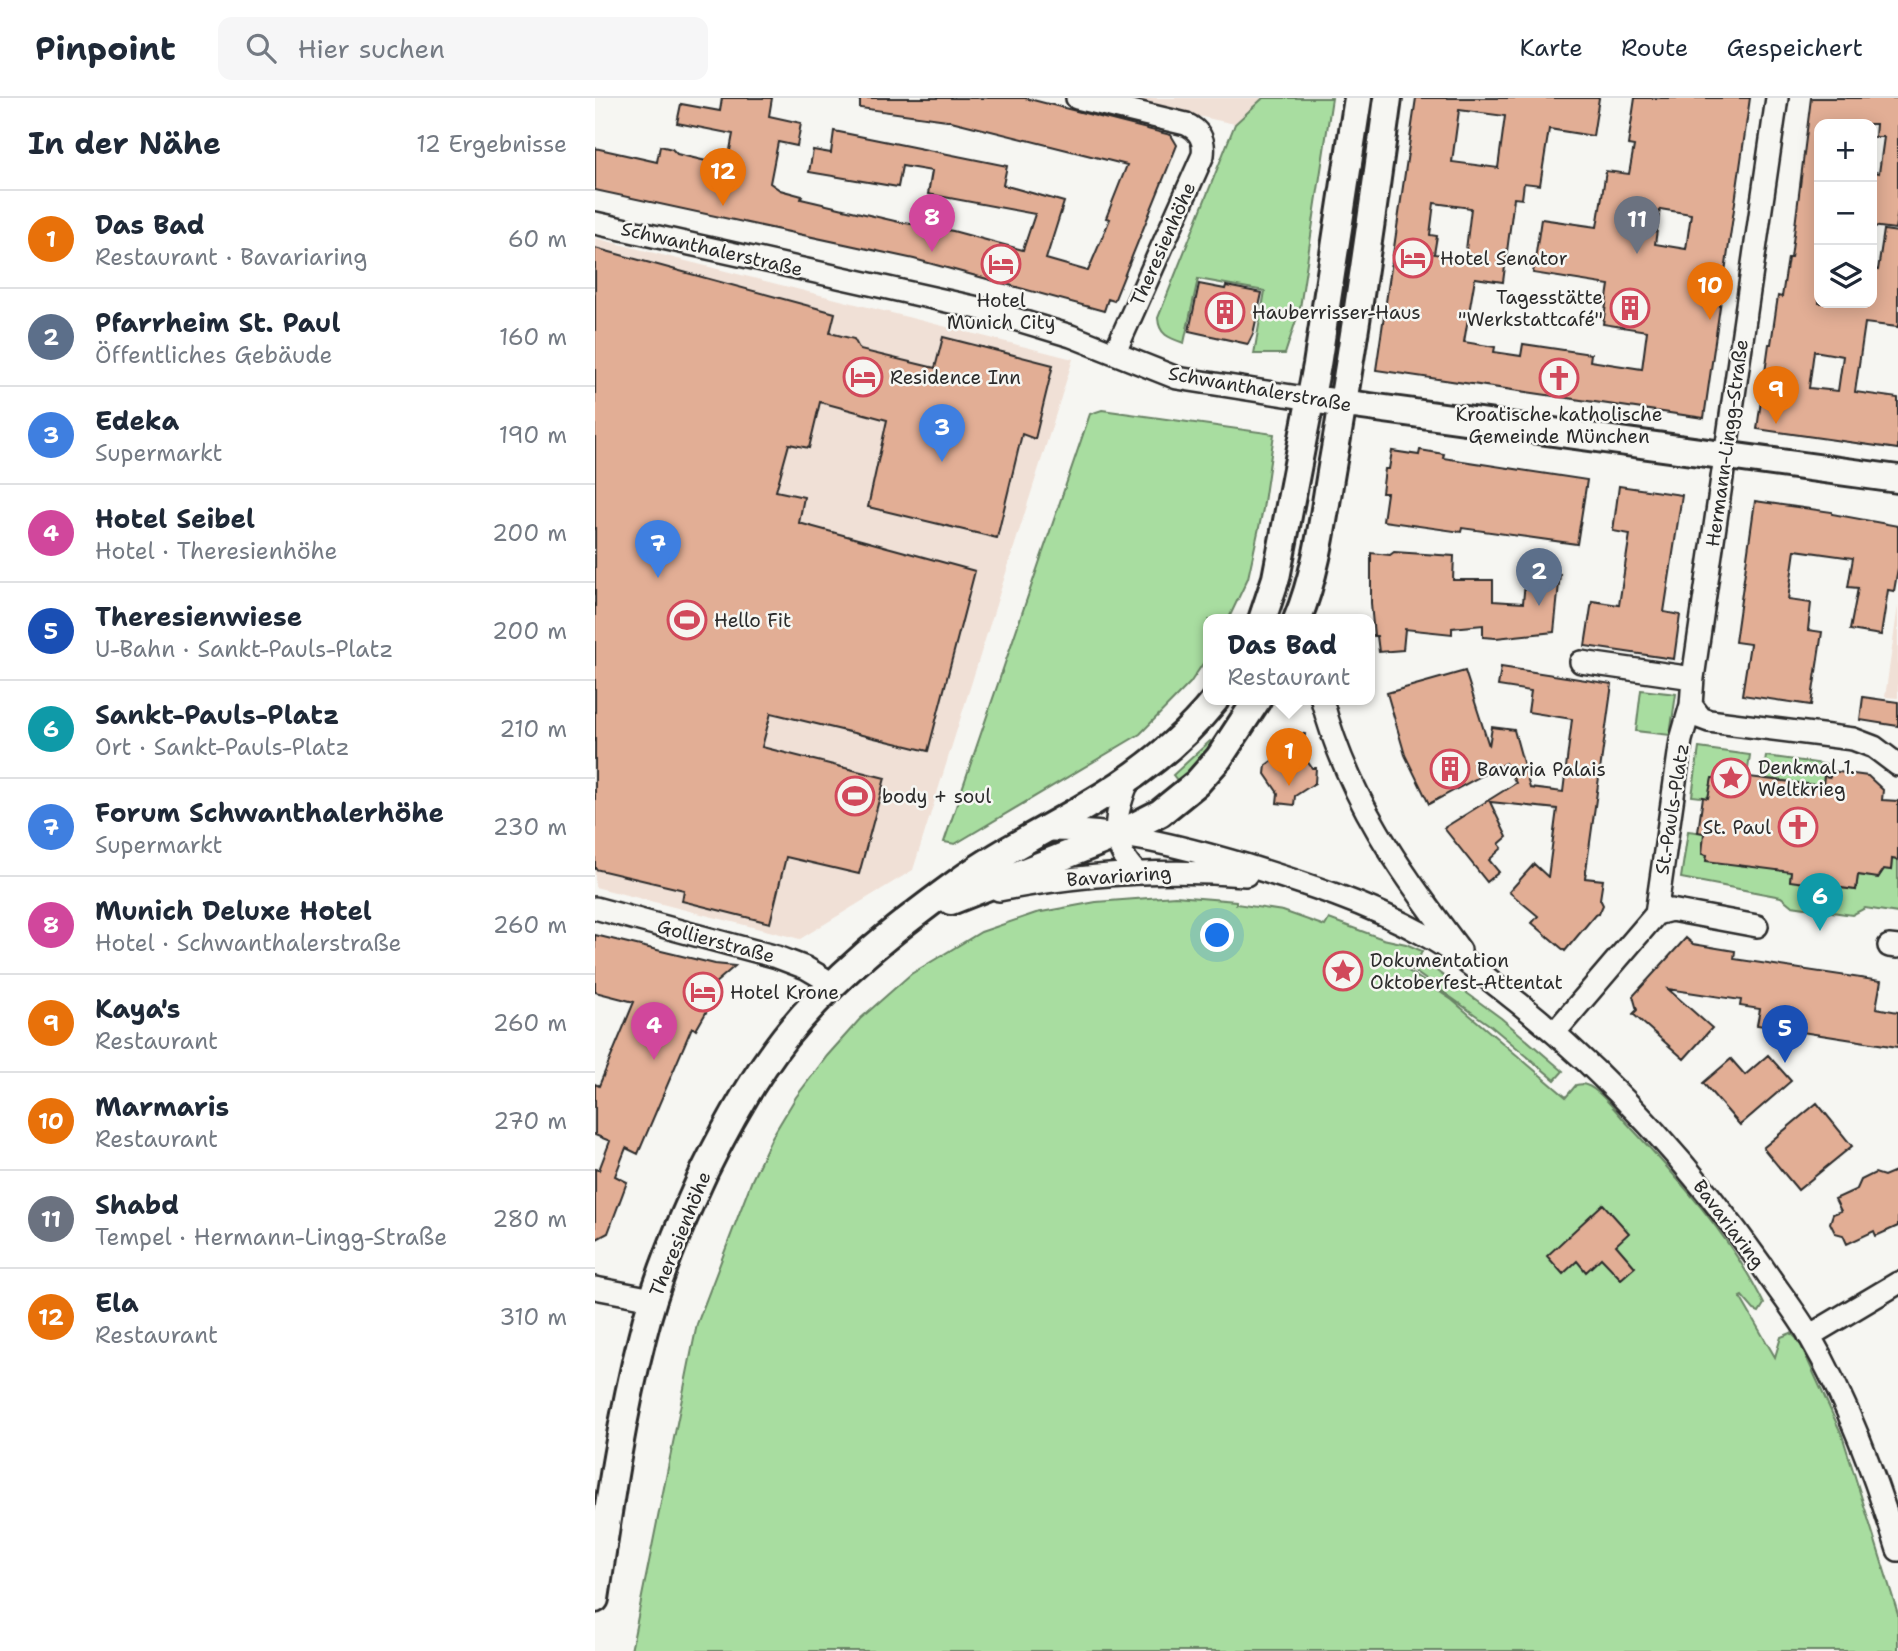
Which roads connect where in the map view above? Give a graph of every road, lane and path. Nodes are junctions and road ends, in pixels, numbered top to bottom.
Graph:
1 (1077, 98) edge
2 (1358, 98) edge
3 (1388, 98) edge
4 (1777, 98) edge
5 (595, 223) edge
6 (1115, 352) junction
7 (1311, 399) junction
8 (1343, 404) junction
9 (1725, 454) junction
10 (1898, 479) edge
11 (1264, 614) edge
12 (1302, 614) edge
13 (1581, 662) dead end
14 (1693, 678) junction
15 (1210, 705) edge
16 (1254, 705) edge
17 (1324, 705) edge
18 (1691, 705) junction
19 (1898, 765) edge
20 (1130, 777) junction
21 (1046, 830) junction
22 (1117, 835) junction
23 (1136, 872) junction
24 (1290, 880) junction
25 (950, 902) junction
26 (595, 908) edge
27 (1656, 914) junction
28 (1758, 926) dead end
29 (895, 931) junction
30 (1469, 963) junction
31 (833, 984) junction
32 (1555, 1032) junction
33 (1898, 1283) edge
34 (595, 1288) edge
35 (653, 1299) junction
36 (1809, 1336) junction
37 (1898, 1550) edge
38 (595, 1599) edge

1 - 6 street, Theresienhöhe
2 - 7 main road
3 - 8 main road
4 - 9 street, Hermann-Lingg-Straße
5 - 6 street, Schwanthalerstraße
6 - 7 street, Schwanthalerstraße
7 - 8 main road, Schwanthalerstraße
7 - 11 main road
8 - 9 main road, Schwanthalerstraße
8 - 12 main road
9 - 10 main road, Schwanthalerstraße
9 - 14 street, Hermann-Lingg-Straße
13 - 14 street
14 - 18 street, Hermann-Lingg-Straße
15 - 20 main road, Theresienhöhe
16 - 22 main road, Theresienhöhe
17 - 30 street, Bavariaring
18 - 19 street
18 - 27 street, St.-Pauls-Platz
20 - 21 main road, Theresienhöhe
20 - 22 street
21 - 22 street, Theresienhöhe
21 - 29 main road, Theresienhöhe
22 - 23 street
22 - 24 street, Bavariaring
22 - 25 main road, Theresienhöhe
23 - 24 street, Bavariaring
23 - 25 street, Bavariaring
24 - 30 street, Bavariaring
25 - 29 main road, Theresienhöhe
26 - 31 street, Gollierstraße
27 - 28 street
27 - 32 street
29 - 31 main road, Theresienhöhe
30 - 32 street, Bavariaring
31 - 35 main road, Theresienhöhe
32 - 36 street, Bavariaring
33 - 36 street
34 - 35 street
35 - 38 main road, Theresienhöhe
36 - 37 street, Bavariaring

